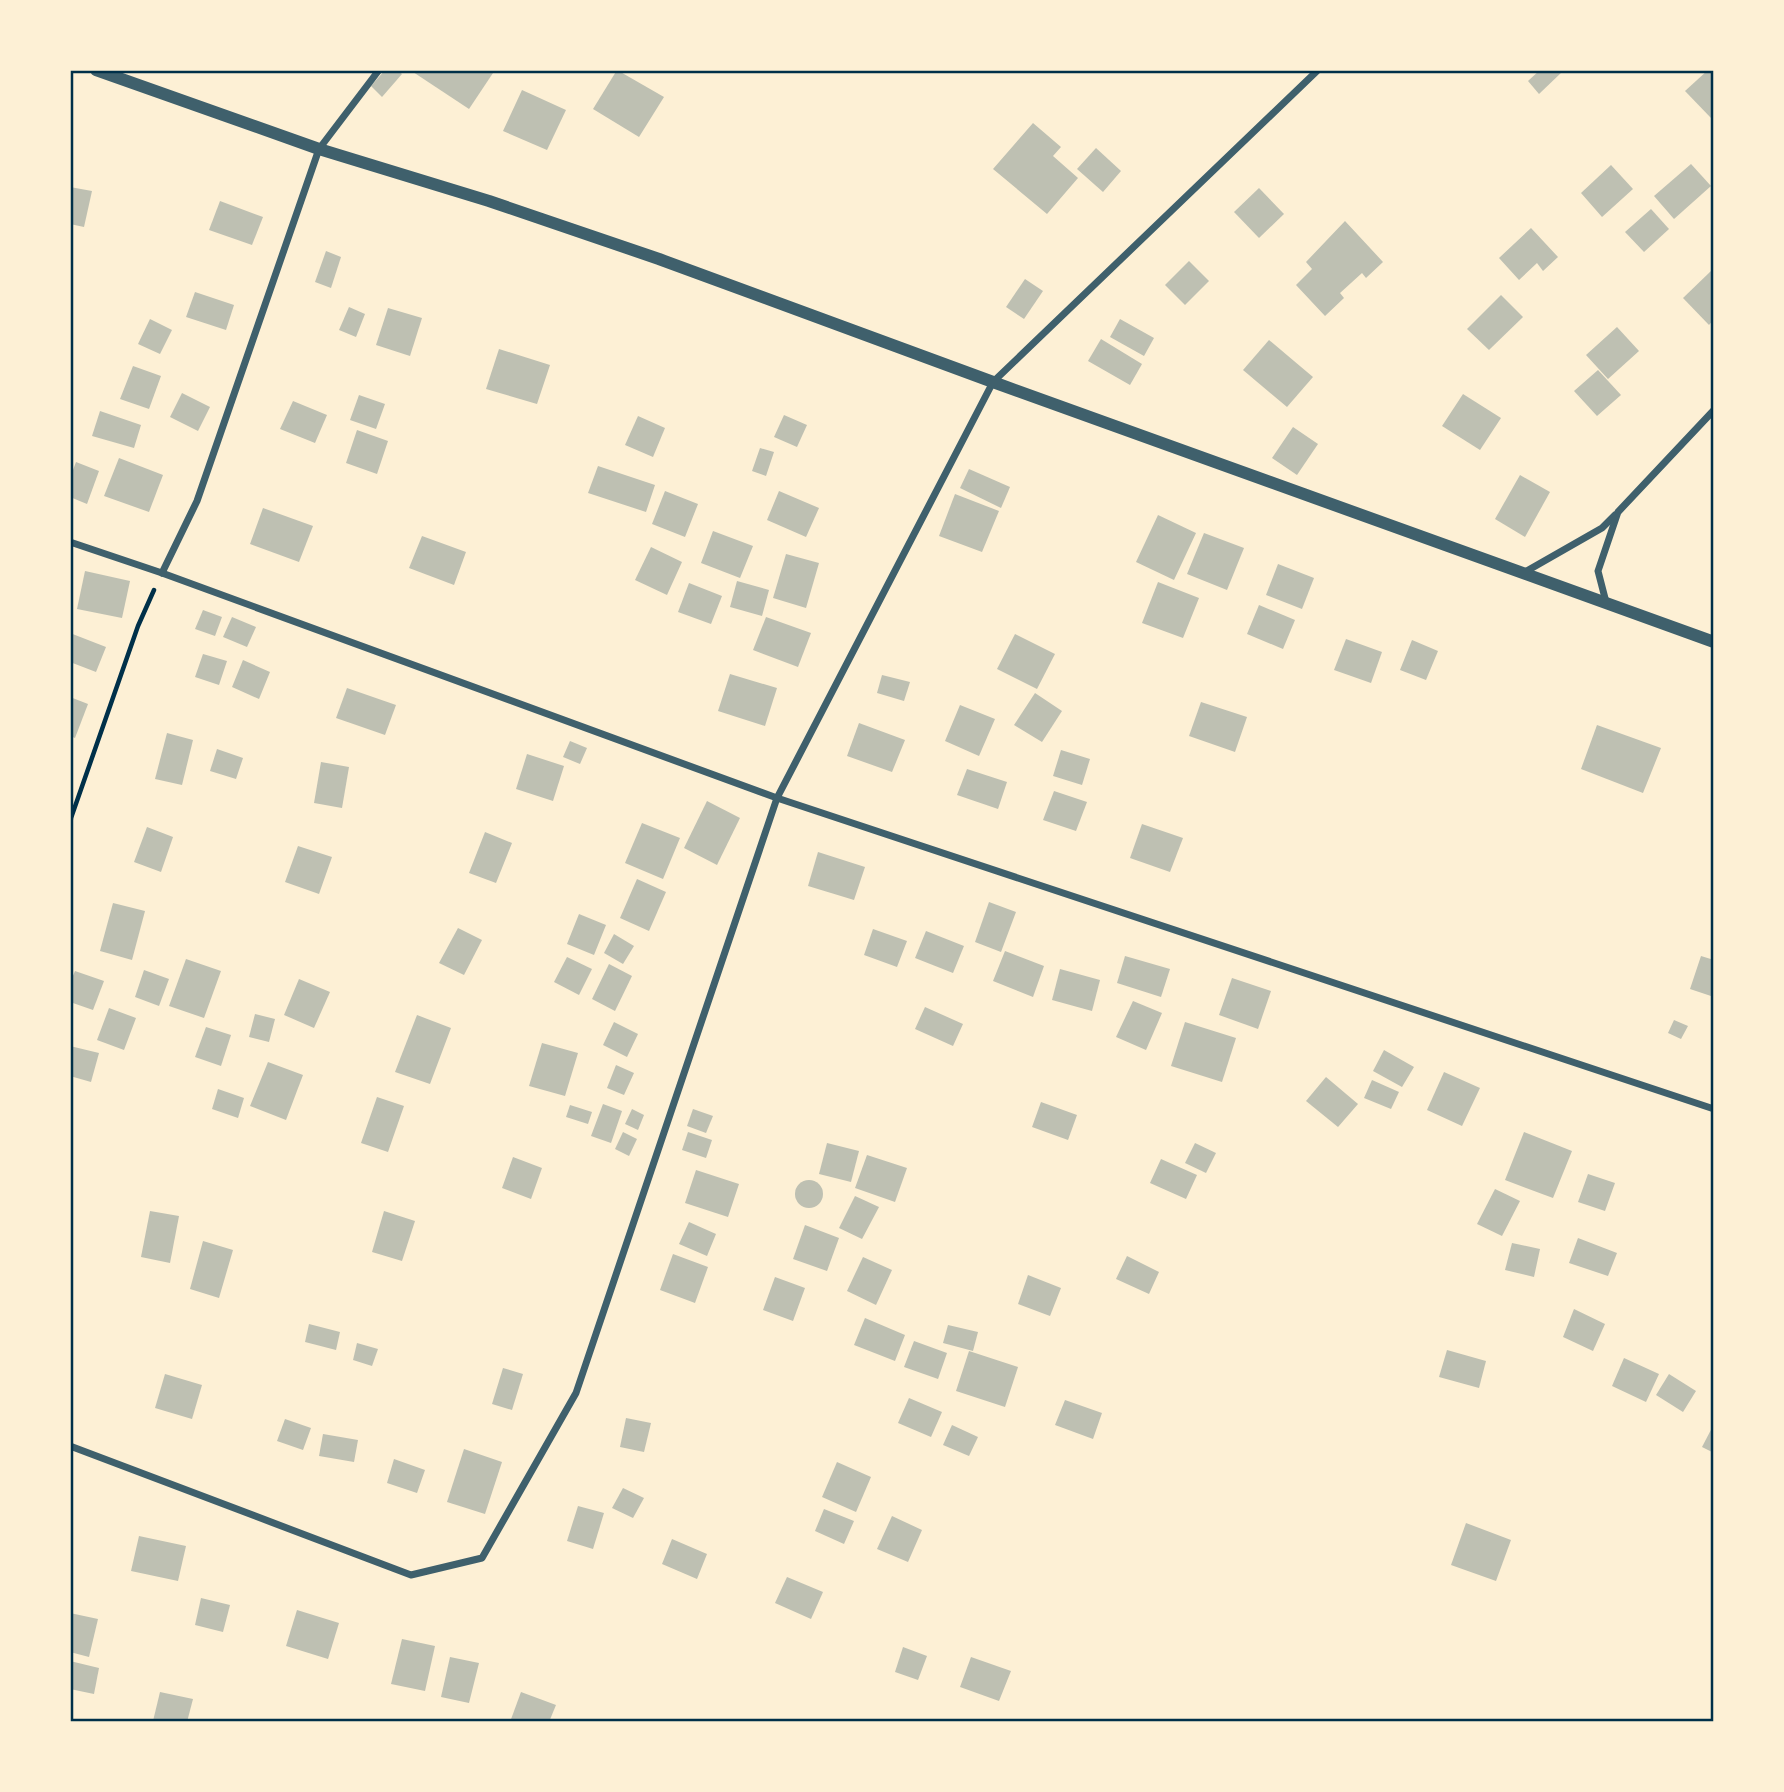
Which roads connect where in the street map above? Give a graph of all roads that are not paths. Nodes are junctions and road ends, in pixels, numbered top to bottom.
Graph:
1 (96, 70) edge
2 (379, 70) edge
3 (1318, 70) edge
4 (319, 149) junction
5 (993, 382) junction
6 (1714, 410) edge
7 (1618, 512) junction
8 (70, 542) edge
9 (1525, 572) junction
10 (162, 573) junction
11 (1606, 601) junction
12 (1714, 642) edge
13 (777, 799) junction
14 (1714, 1109) edge
15 (70, 1446) edge

1 - 4 street
2 - 4 street
3 - 5 street
4 - 5 street
4 - 10 street
5 - 9 street
5 - 13 street
6 - 7 street
7 - 9 street
7 - 11 street
8 - 10 street
9 - 11 street
10 - 13 street
11 - 12 street
13 - 14 street
13 - 15 street

